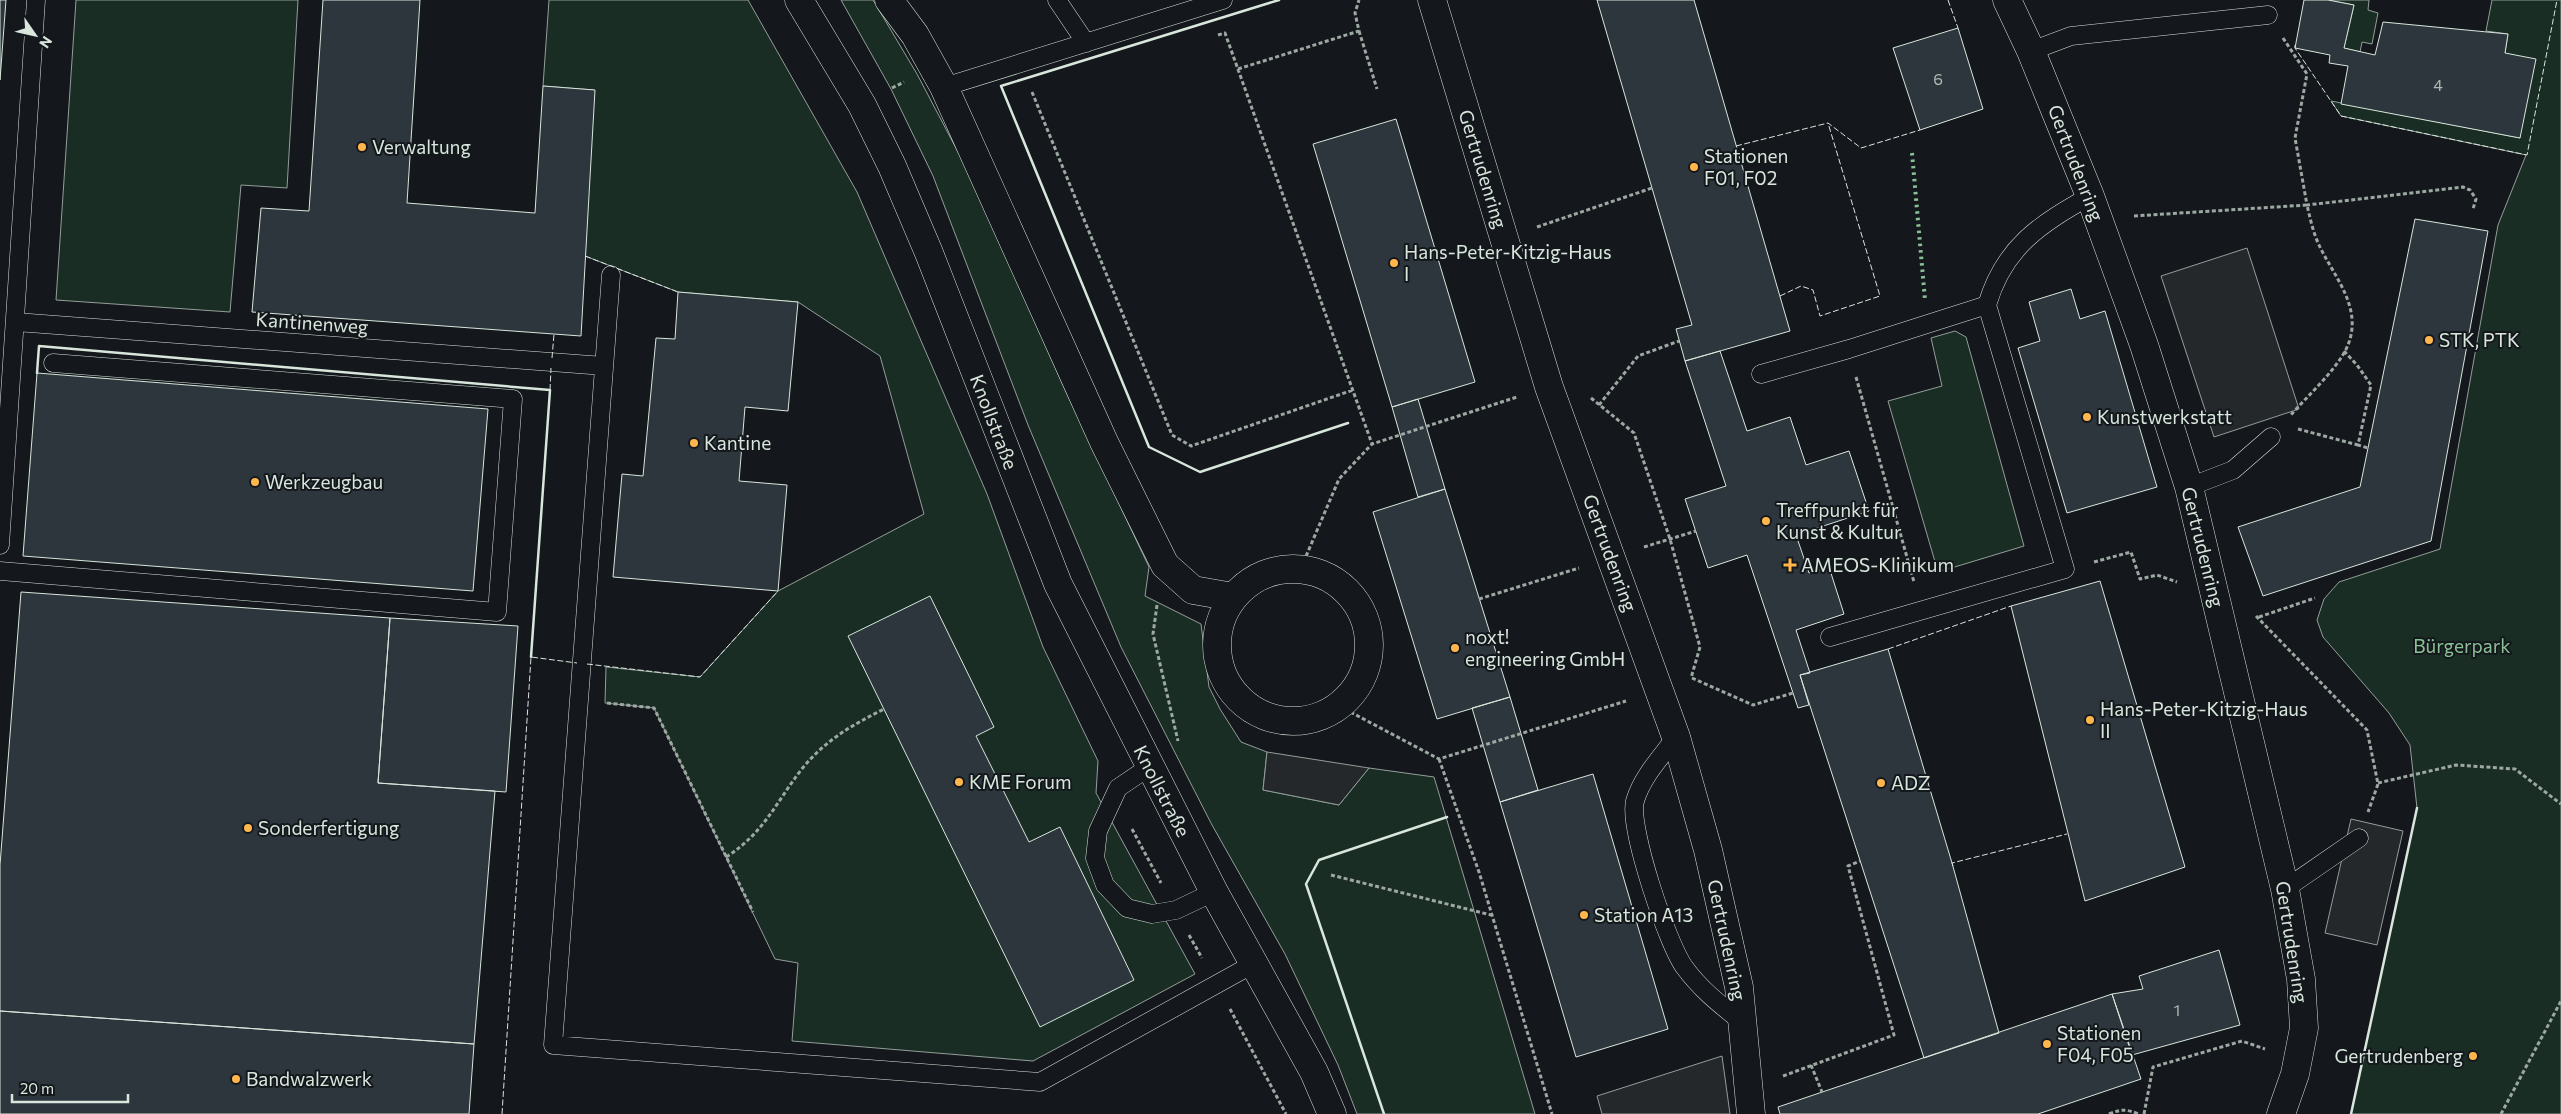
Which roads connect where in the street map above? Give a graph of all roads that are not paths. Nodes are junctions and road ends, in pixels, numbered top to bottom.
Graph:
1 (36, 0) edge
2 (800, 0) edge
3 (889, 0) edge
4 (1056, 0) edge
5 (1223, 0) edge
6 (1432, 0) edge
7 (2015, 3) edge
8 (2268, 15) road end
9 (1086, 43) junction
10 (2031, 51) junction
11 (944, 87) junction
12 (2094, 207) junction
13 (611, 275) dead end
14 (1987, 305) junction
15 (16, 322) junction
16 (53, 363) dead end
17 (604, 366) junction
18 (1761, 374) dead end
19 (2276, 431) road end
20 (2189, 487) junction
21 (0, 545) edge
22 (0, 571) edge
23 (1233, 597) junction
24 (1830, 637) dead end
25 (1676, 737) junction
26 (1150, 767) junction
27 (2359, 838) road end
28 (2285, 889) junction
29 (1214, 892) junction
30 (1255, 963) junction
31 (1743, 1023) junction
32 (1332, 1114) edge
33 (1751, 1114) edge
34 (2281, 1114) edge

1 - 15 lane
2 - 26 street, Knollstraße
3 - 11 street
4 - 9 lane
5 - 9 lane
6 - 25 street, Gertrudenring
7 - 10 street, Gertrudenring
8 - 10 lane
9 - 11 lane
10 - 12 street, Gertrudenring
11 - 23 street
12 - 14 lane
12 - 20 street, Gertrudenring
13 - 17 lane
14 - 18 lane
14 - 24 lane
15 - 17 lane, Kantinenweg
15 - 21 lane
16 - 22 lane
17 - 30 lane
19 - 20 lane
20 - 28 street, Gertrudenring
23 - 23 street
25 - 31 street, Gertrudenring
25 - 31 lane
26 - 29 street, Knollstraße
26 - 29 lane
27 - 28 lane
28 - 34 street, Gertrudenring
29 - 30 street, Knollstraße
30 - 32 street, Knollstraße
31 - 33 street, Gertrudenring

